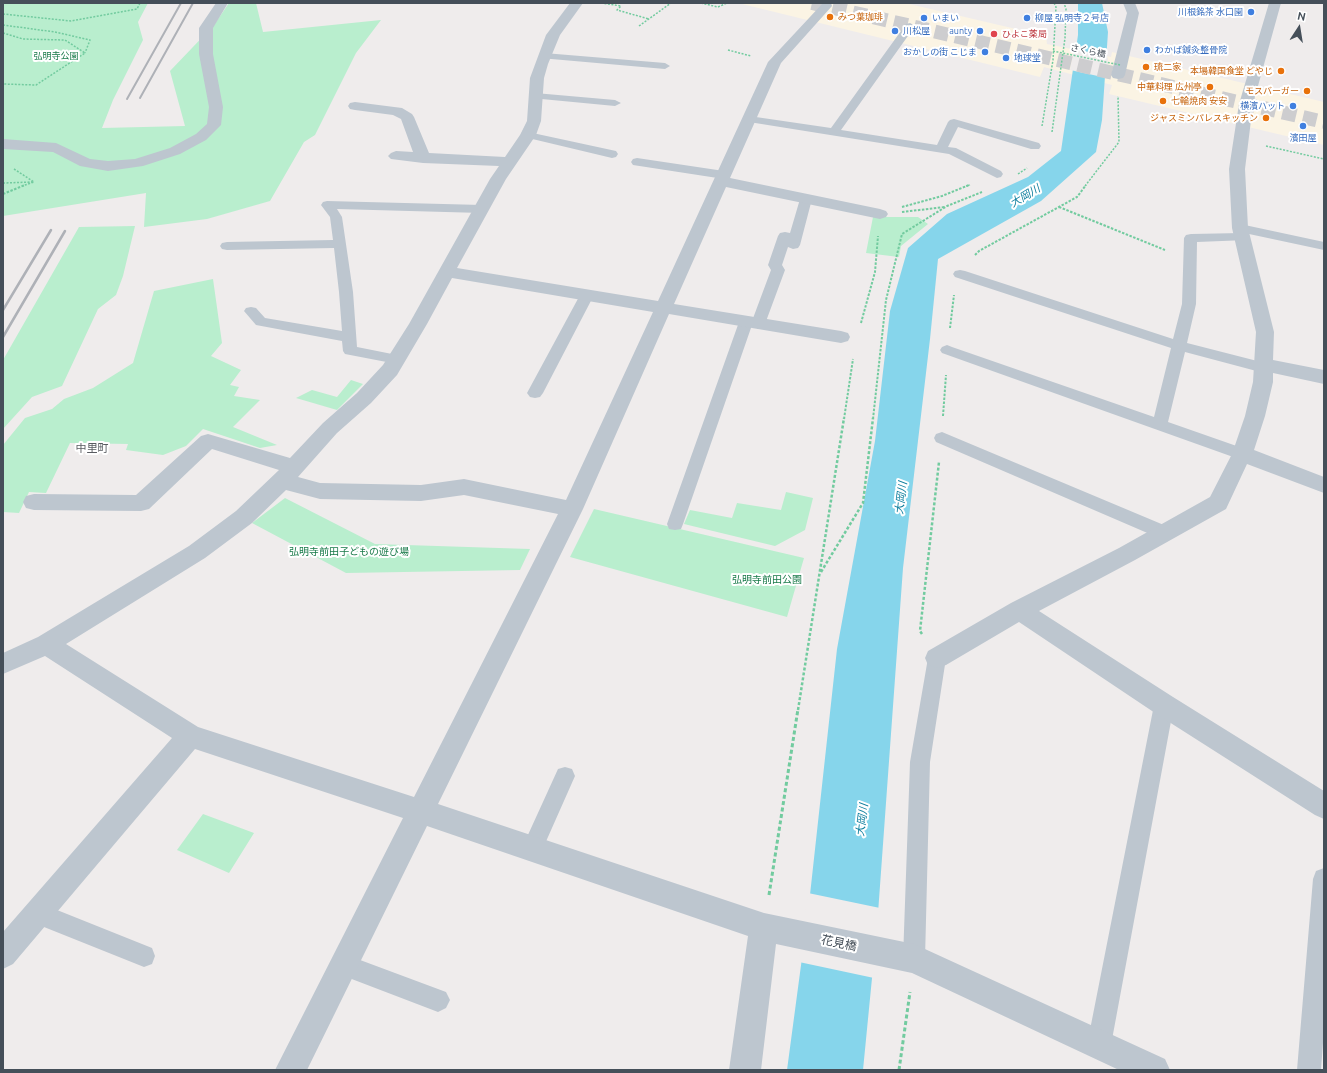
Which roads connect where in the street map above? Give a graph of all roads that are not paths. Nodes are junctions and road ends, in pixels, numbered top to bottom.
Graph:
1 (222, 3) edge
2 (577, 3) edge
3 (1129, 3) edge
4 (1275, 3) edge
5 (826, 6) dead end
6 (910, 26) dead end
7 (544, 56) junction
8 (665, 66) dead end
9 (1119, 70) road end
10 (536, 96) junction
11 (615, 103) dead end
12 (355, 106) dead end
13 (749, 119) junction
14 (834, 132) junction
15 (528, 135) junction
16 (3, 144) edge
17 (1035, 146) road end
18 (941, 149) junction
19 (612, 154) dead end
20 (396, 156) dead end
21 (423, 158) junction
22 (510, 162) junction
23 (637, 162) dead end
24 (997, 174) road end
25 (723, 178) junction
26 (806, 199) junction
27 (482, 208) junction
28 (880, 214) road end
29 (1241, 233) junction
30 (339, 244) junction
31 (227, 246) dead end
32 (1324, 246) edge
33 (448, 272) junction
34 (960, 274) dead end
35 (587, 295) junction
36 (663, 308) junction
37 (251, 311) dead end
38 (752, 323) junction
39 (349, 336) junction
40 (841, 338) dead end
41 (1179, 346) junction
42 (947, 350) dead end
43 (397, 358) junction
44 (1264, 366) junction
45 (1324, 377) edge
46 (535, 393) dead end
47 (1160, 425) junction
48 (942, 438) dead end
49 (1242, 454) junction
50 (288, 474) junction
51 (1324, 485) edge
52 (34, 502) dead end
53 (572, 509) junction
54 (675, 524) dead end
55 (1165, 533) junction
56 (1019, 610) junction
57 (46, 644) junction
58 (937, 658) joint
59 (3, 664) edge
60 (1164, 705) junction
61 (190, 736) junction
62 (565, 776) dead end
63 (1324, 806) edge
64 (421, 811) junction
65 (533, 848) junction
66 (1324, 879) edge
67 (37, 913) junction
68 (764, 927) junction
69 (3, 954) edge
70 (144, 956) dead end
71 (914, 959) junction
72 (344, 965) junction
73 (438, 1000) dead end
74 (1099, 1045) junction
75 (291, 1070) edge
76 (745, 1070) edge
77 (1154, 1070) edge
78 (1309, 1070) edge

1 - 16 street
2 - 7 street
3 - 9 street
4 - 29 street
5 - 13 street
6 - 14 lane
7 - 8 lane
7 - 10 street
10 - 11 lane
10 - 15 street
12 - 21 street
13 - 14 lane
13 - 25 street
14 - 18 lane
15 - 19 lane
15 - 22 street
17 - 18 lane
18 - 24 lane
20 - 21 street
21 - 22 street
22 - 27 street
23 - 25 lane
25 - 26 street
25 - 36 street
26 - 28 street
26 - 38 lane
27 - 30 lane
27 - 33 street
29 - 32 lane
29 - 41 lane
29 - 44 street
30 - 31 lane
30 - 39 lane
33 - 35 street
33 - 43 street
34 - 41 lane
35 - 36 street
35 - 46 lane
36 - 38 street
36 - 53 street
37 - 39 lane
38 - 40 street
38 - 54 lane
39 - 43 lane
41 - 44 lane
41 - 47 lane
42 - 47 lane
43 - 50 street
44 - 45 street
44 - 49 street
47 - 49 lane
48 - 55 lane
49 - 51 street
49 - 55 street
50 - 52 street
50 - 53 street
50 - 57 street
53 - 64 street
55 - 56 street
56 - 58 street
56 - 60 street
57 - 59 street
57 - 61 street, 花見橋
58 - 71 lane
60 - 63 street
60 - 74 lane
61 - 64 street, 花見橋
61 - 67 street
62 - 65 lane
64 - 65 street, 花見橋
64 - 72 street
65 - 68 street, 花見橋
66 - 78 lane
67 - 69 street
67 - 70 lane
68 - 71 street, 花見橋
68 - 76 street
71 - 74 street, 花見橋
72 - 73 lane
72 - 75 street
74 - 77 street, 花見橋

